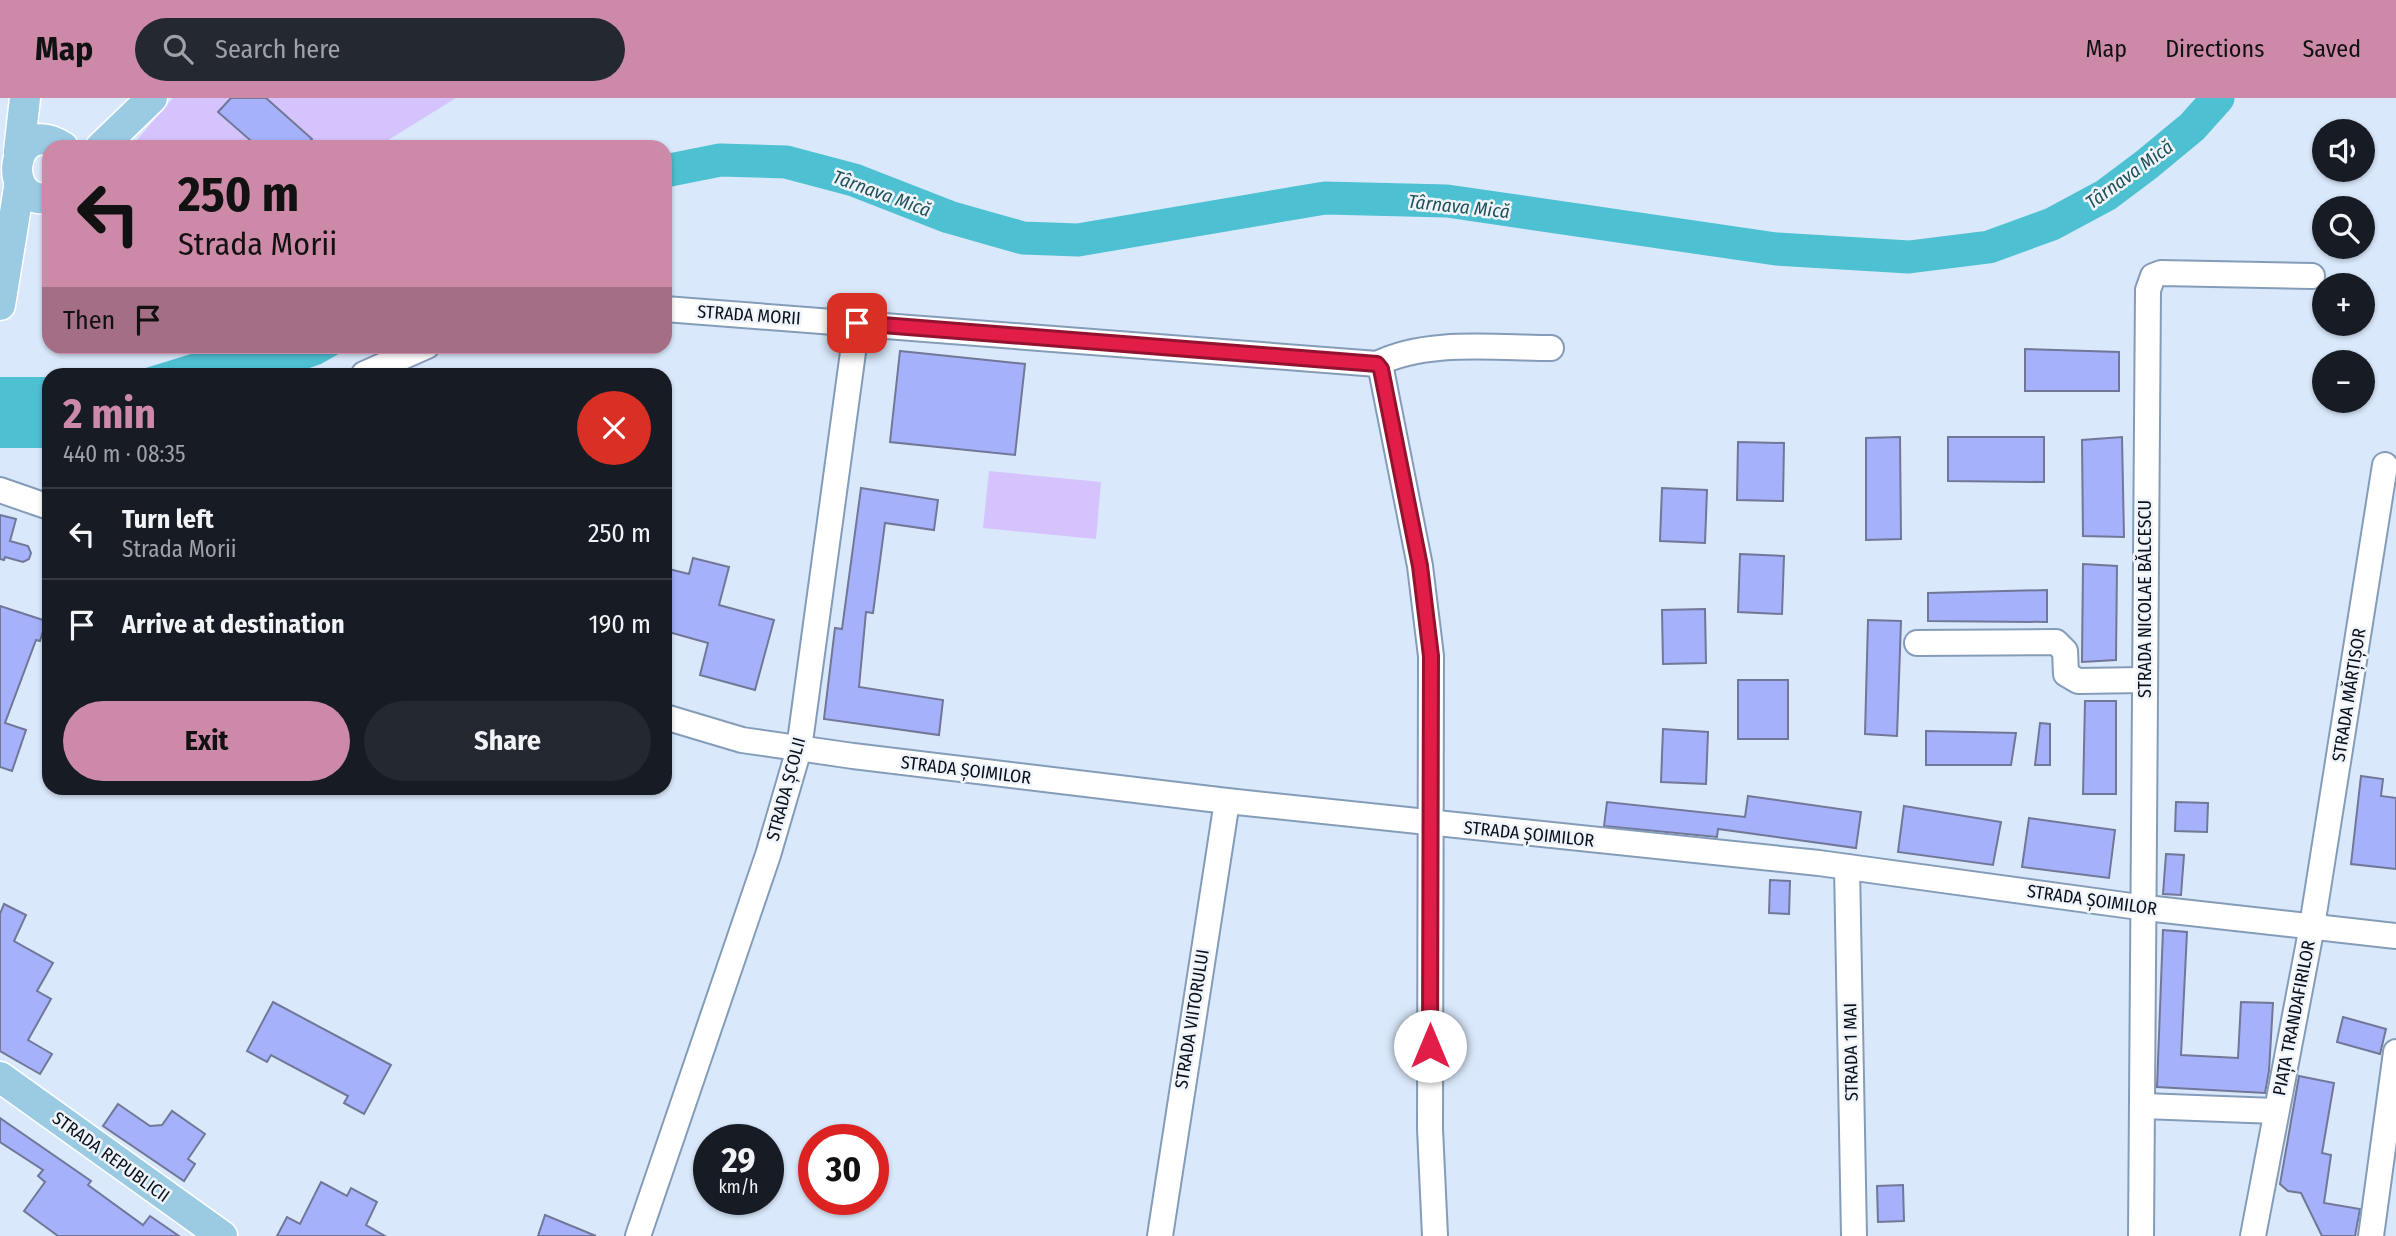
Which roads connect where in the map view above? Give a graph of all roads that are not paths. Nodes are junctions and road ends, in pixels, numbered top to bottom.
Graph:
1 (27, 98) edge
2 (152, 98) edge
3 (123, 127) junction
4 (94, 140) edge
5 (109, 140) edge
6 (32, 171) edge
7 (2312, 276) dead end
8 (0, 306) edge
9 (672, 310) edge
10 (857, 323) junction
11 (1551, 348) dead end
12 (409, 354) edge
13 (1377, 364) junction
14 (378, 368) edge
15 (2385, 465) dead end
16 (0, 490) edge
17 (42, 499) edge
18 (1917, 643) dead end
19 (2144, 680) junction
20 (672, 719) edge
21 (799, 749) junction
22 (1227, 801) junction
23 (1429, 824) junction
24 (1847, 867) junction
25 (2146, 908) junction
26 (2312, 926) junction
27 (2396, 936) edge
28 (2396, 1052) edge
29 (0, 1077) edge
30 (2143, 1106) junction
31 (2276, 1111) junction
32 (222, 1236) edge
33 (638, 1236) edge
34 (1160, 1236) edge
35 (1436, 1236) edge
36 (1854, 1236) edge
37 (2141, 1236) edge
38 (2253, 1236) edge
39 (2371, 1236) edge

1 - 6 main road
2 - 3 main road
3 - 4 main road
3 - 5 main road
6 - 8 main road
7 - 19 street, STRADA NICOLAE BĂLCESCU
9 - 10 street, STRADA MORII
10 - 13 street, STRADA MORII
10 - 21 street, STRADA ȘCOLII
11 - 13 street
12 - 14 street
13 - 23 street
15 - 26 street, STRADA MĂRȚIȘOR
16 - 17 street
18 - 19 street
19 - 25 street, STRADA NICOLAE BĂLCESCU
20 - 21 street, STRADA ȘOIMILOR
21 - 22 street, STRADA ȘOIMILOR
21 - 33 street, STRADA ȘCOLII
22 - 23 street, STRADA ȘOIMILOR
22 - 34 street, STRADA VIITORULUI
23 - 24 street, STRADA ȘOIMILOR
23 - 35 street
24 - 25 street, STRADA ȘOIMILOR
24 - 36 street, STRADA 1 MAI
25 - 26 street, STRADA ȘOIMILOR
25 - 30 street
26 - 27 street, STRADA ȘOIMILOR
26 - 31 street, PIAȚA TRANDAFIRILOR
28 - 39 street
29 - 32 main road, STRADA REPUBLICII
30 - 31 street, PIAȚA TRANDAFIRILOR
30 - 37 street
31 - 38 street, PIAȚA TRANDAFIRILOR

